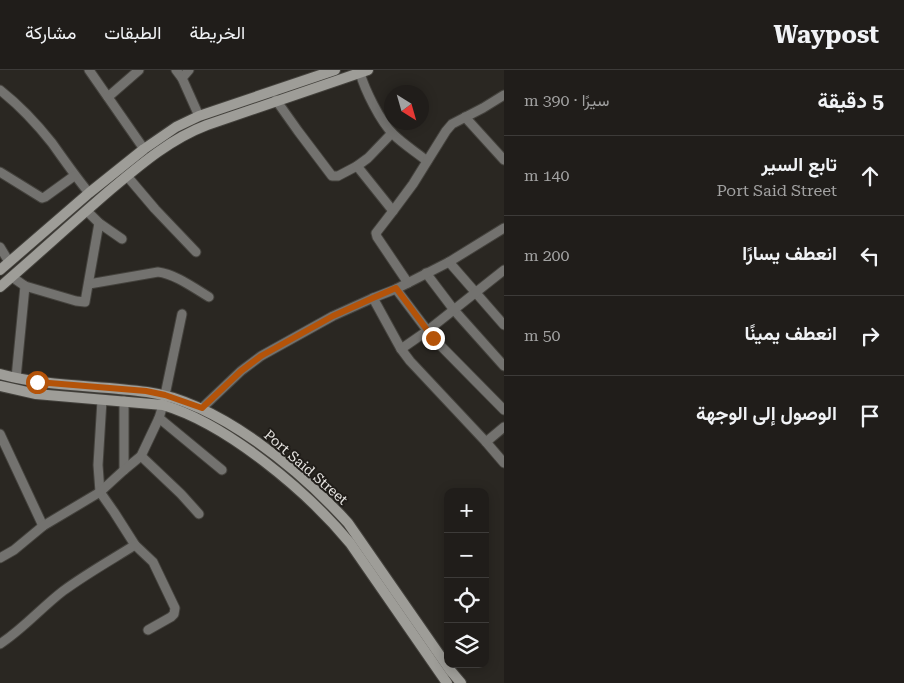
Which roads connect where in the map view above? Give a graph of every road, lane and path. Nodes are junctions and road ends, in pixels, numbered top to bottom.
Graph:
1 (89, 70) edge
2 (139, 70) edge
3 (176, 70) edge
4 (189, 70) edge
5 (335, 70) edge
6 (364, 71) edge
7 (182, 78) junction
8 (0, 90) edge
9 (504, 95) edge
10 (108, 97) junction
11 (276, 100) junction
12 (199, 116) junction
13 (465, 118) junction
14 (392, 133) junction
15 (144, 149) junction
16 (504, 160) edge
17 (427, 161) junction
18 (357, 166) junction
19 (0, 172) edge
20 (74, 176) junction
21 (127, 176) junction
22 (89, 193) junction
23 (86, 211) junction
24 (394, 211) junction
25 (100, 222) junction
26 (504, 228) edge
27 (122, 239) dead end
28 (0, 248) edge
29 (196, 252) dead end
30 (9, 262) junction
31 (449, 262) junction
32 (0, 270) edge
33 (504, 270) edge
34 (426, 273) junction
35 (12, 277) junction
36 (408, 283) junction
37 (89, 284) junction
38 (25, 286) junction
39 (0, 287) edge
40 (396, 288) junction
41 (475, 293) junction
42 (209, 296) dead end
43 (373, 298) junction
44 (454, 310) junction
45 (182, 314) dead end
46 (504, 325) edge
47 (427, 331) junction
48 (400, 349) junction
49 (504, 366) edge
50 (0, 374) edge
51 (16, 378) junction
52 (0, 386) edge
53 (102, 400) junction
54 (164, 400) junction
55 (124, 401) junction
56 (202, 408) junction
57 (504, 410) edge
58 (158, 418) junction
59 (230, 424) junction
60 (504, 427) edge
61 (0, 434) edge
62 (223, 434) junction
63 (486, 442) junction
64 (141, 456) junction
65 (504, 463) edge
66 (124, 470) junction
67 (222, 470) dead end
68 (100, 492) junction
69 (199, 514) dead end
70 (43, 526) junction
71 (135, 545) junction
72 (0, 558) edge
73 (148, 630) dead end
74 (0, 644) edge
75 (447, 683) edge
76 (460, 683) edge

1 - 10 street
2 - 10 street
3 - 7 street
4 - 7 street
5 - 12 street
6 - 11 street
6 - 14 street
7 - 12 street
8 - 20 street
9 - 13 street
10 - 15 street
11 - 18 street
11 - 21 street
12 - 15 street
13 - 16 street
13 - 17 street
14 - 17 street
14 - 18 street
15 - 22 street
17 - 24 street
18 - 24 street
19 - 20 street
20 - 22 street
21 - 23 street
21 - 29 street
22 - 30 street
23 - 25 street
23 - 35 street
24 - 36 street
25 - 27 street
25 - 37 street
26 - 31 street
28 - 30 street
30 - 32 street
31 - 34 street
31 - 41 street
33 - 41 street
34 - 36 street
34 - 44 street
35 - 38 street
35 - 39 street
36 - 40 street
37 - 38 street
37 - 42 street
38 - 51 street
40 - 43 street
40 - 47 street
41 - 44 street
41 - 46 street
43 - 48 street
43 - 56 street
44 - 47 street
44 - 49 street
45 - 54 street
47 - 48 street
47 - 57 street
48 - 63 street
50 - 51 street, Port Said Street
51 - 54 street, Port Said Street
52 - 53 street, Port Said Street
53 - 55 street, Port Said Street
53 - 68 street
54 - 55 street, Port Said Street
54 - 56 street, Port Said Street
54 - 58 street
54 - 62 street, Port Said Street
55 - 66 street
56 - 59 street, Port Said Street
58 - 64 street
58 - 67 street
59 - 62 street
59 - 76 street, Port Said Street
60 - 63 street
61 - 70 street
62 - 75 street, Port Said Street
63 - 65 street
64 - 66 street
64 - 69 street
66 - 68 street
68 - 70 street
68 - 71 street
70 - 72 street
71 - 73 street
71 - 74 street

